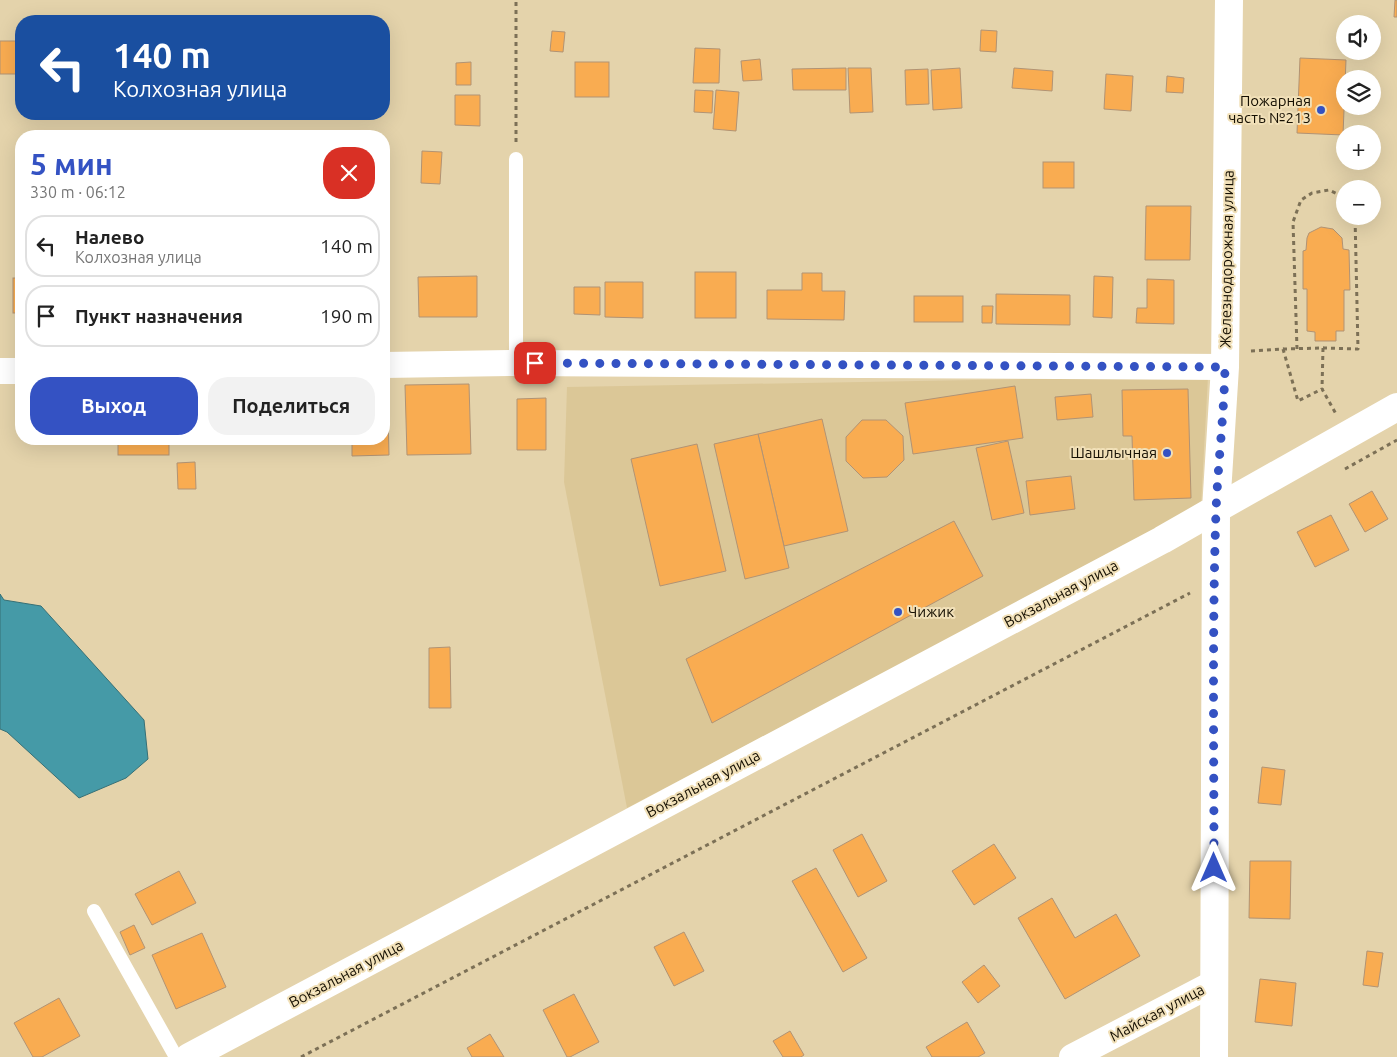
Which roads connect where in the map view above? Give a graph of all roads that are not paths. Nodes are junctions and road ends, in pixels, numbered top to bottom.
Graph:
1 (1229, 0) edge
2 (516, 158) road end
3 (516, 363) junction
4 (390, 365) edge
5 (1225, 367) junction
6 (0, 371) edge
7 (15, 371) edge
8 (1397, 407) edge
9 (1216, 509) junction
10 (94, 910) dead end
11 (1214, 983) junction
12 (176, 1057) edge
13 (189, 1057) edge
14 (1072, 1057) edge
15 (1214, 1057) edge

1 - 5 main road, Железнодорожная улица
2 - 3 lane
3 - 4 street
3 - 5 street
5 - 9 main road, Железнодорожная улица
6 - 7 street
8 - 9 main road, Вокзальная улица
9 - 11 main road, Железнодорожная улица
9 - 13 main road, Вокзальная улица
10 - 12 lane
11 - 14 street, Майская улица
11 - 15 main road, Железнодорожная улица

